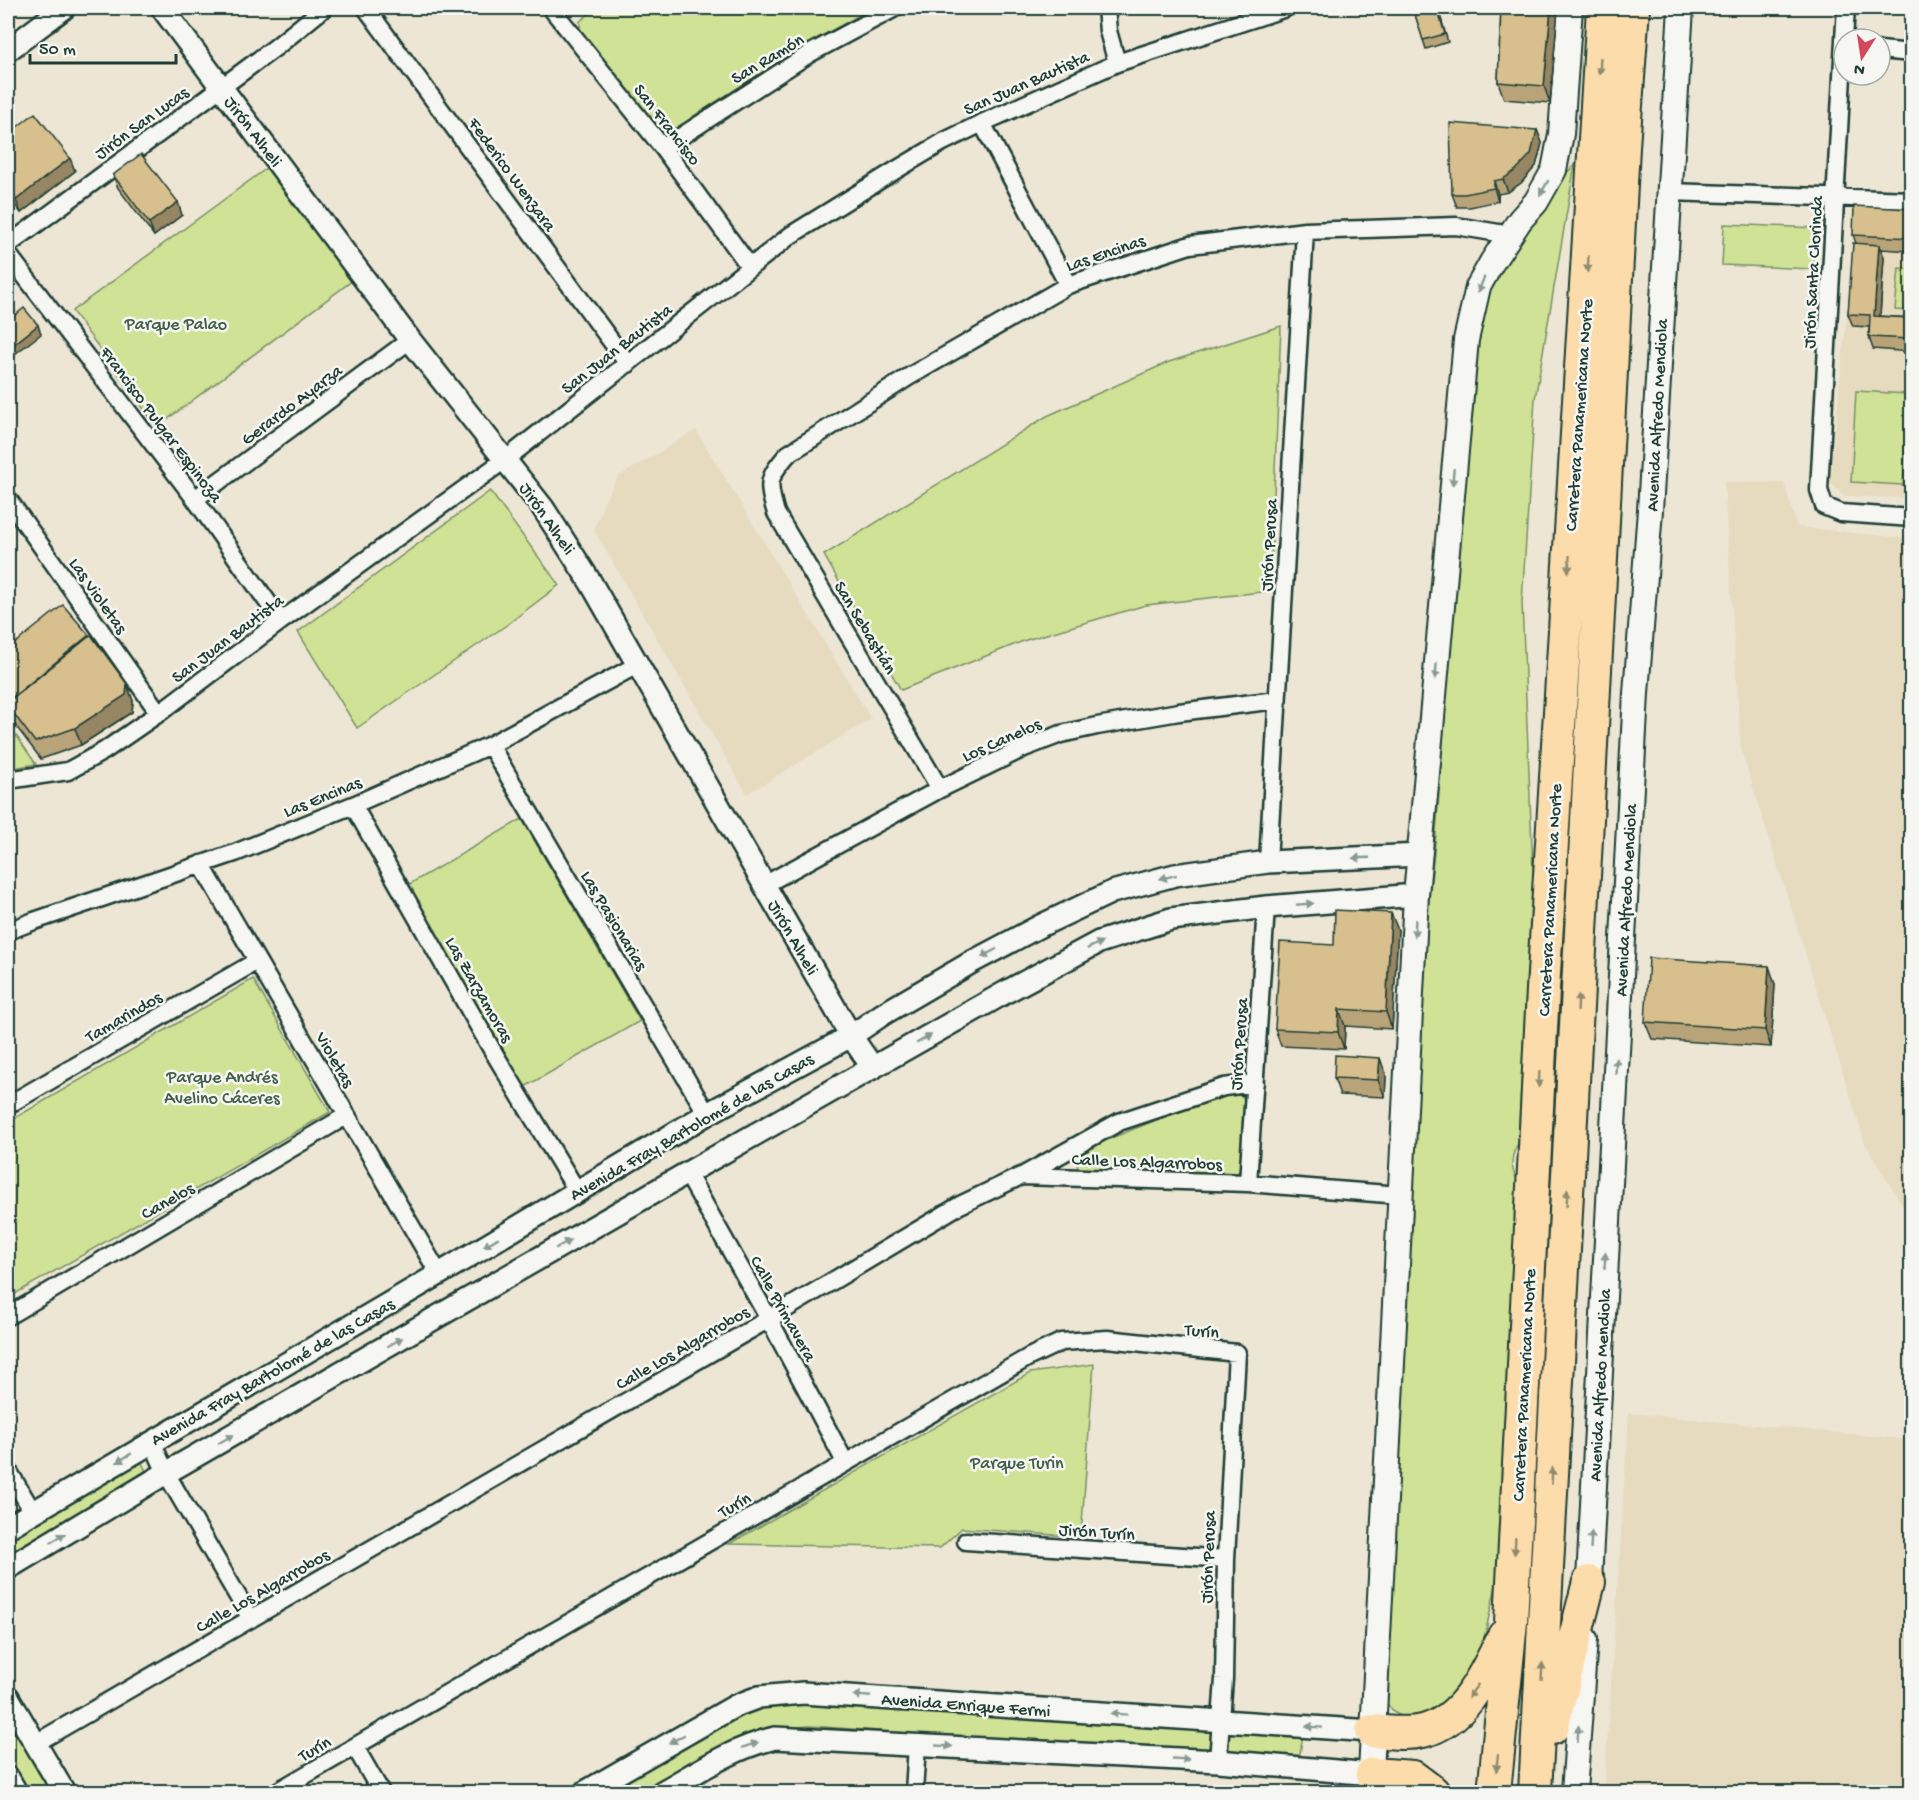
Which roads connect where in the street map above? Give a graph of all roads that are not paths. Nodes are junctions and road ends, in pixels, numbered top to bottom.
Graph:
1 (64, 8) edge
2 (162, 8) edge
3 (324, 8) edge
4 (366, 8) edge
5 (895, 8) edge
6 (1106, 8) edge
7 (1286, 8) edge
8 (1570, 8) edge
9 (1603, 8) edge
10 (1633, 8) edge
11 (1681, 8) edge
12 (1846, 8) edge
13 (559, 11) edge
14 (1249, 14) edge
15 (1845, 27) edge
16 (8, 50) edge
17 (1892, 51) edge
18 (1911, 53) edge
19 (1117, 63) junction
20 (220, 87) junction
21 (1842, 87) edge
22 (982, 123) junction
23 (663, 148) junction
24 (1669, 192) junction
25 (1836, 197) junction
26 (1911, 201) edge
27 (1305, 231) junction
28 (1511, 235) junction
29 (8, 245) edge
30 (8, 254) edge
31 (750, 267) junction
32 (1068, 285) junction
33 (410, 340) junction
34 (628, 364) junction
35 (506, 459) junction
36 (770, 481) joint
37 (8, 499) edge
38 (195, 499) junction
39 (1911, 518) edge
40 (281, 621) junction
41 (638, 664) junction
42 (1277, 700) junction
43 (159, 713) junction
44 (490, 745) junction
45 (8, 780) edge
46 (940, 789) junction
47 (353, 805) junction
48 (1420, 855) junction
49 (1268, 862) junction
50 (201, 864) junction
51 (764, 885) junction
52 (1416, 895) junction
53 (1266, 907) junction
54 (8, 931) edge
55 (257, 961) junction
56 (851, 1036) junction
57 (873, 1068) junction
58 (1255, 1083) junction
59 (8, 1105) edge
60 (707, 1114) junction
61 (346, 1116) junction
62 (687, 1173) junction
63 (1021, 1176) junction
64 (1248, 1183) junction
65 (577, 1191) junction
66 (1400, 1195) junction
67 (439, 1274) junction
68 (8, 1316) edge
69 (769, 1319) junction
70 (1237, 1353) joint
71 (152, 1442) junction
72 (845, 1462) junction
73 (8, 1470) edge
74 (166, 1473) junction
75 (33, 1512) junction
76 (8, 1527) edge
77 (966, 1541) dead end
78 (1226, 1559) junction
79 (8, 1568) edge
80 (1589, 1582) junction
81 (251, 1619) junction
82 (1511, 1622) junction
83 (8, 1696) edge
84 (1220, 1720) junction
85 (1372, 1731) junction
86 (36, 1743) junction
87 (917, 1745) junction
88 (355, 1747) junction
89 (1218, 1761) junction
90 (8, 1778) edge
91 (1371, 1783) edge
92 (16, 1792) edge
93 (64, 1792) edge
94 (276, 1792) edge
95 (381, 1792) edge
96 (585, 1792) edge
97 (662, 1792) edge
98 (914, 1792) edge
99 (1433, 1792) edge
100 (1494, 1792) edge
101 (1536, 1792) edge
102 (1574, 1792) edge

1 - 16 street
2 - 20 street, Jirón Alheli
3 - 20 street, Jirón San Lucas
4 - 34 street, Federico Wenzara
5 - 23 street, San Ramón
6 - 19 street
7 - 14 street, San Juan Bautista
8 -> 28 main road
9 -> 82 highway, Carretera Panamericana Norte
101 -> 10 highway, Carretera Panamericana Norte
11 - 24 main road, Avenida Alfredo Mendiola
12 - 15 street, Jirón Santa Clorinda
13 - 23 street, San Francisco
14 - 19 street, San Juan Bautista
17 - 18 street
19 - 22 street, San Juan Bautista
20 - 29 street, Jirón San Lucas
20 - 33 street, Jirón Alheli
21 - 25 street, Jirón Santa Clorinda
22 - 31 street, San Juan Bautista
22 - 32 street
23 - 31 street, San Francisco
24 - 25 street
80 -> 24 main road, Avenida Alfredo Mendiola
25 - 26 street
25 - 39 street, Jirón Santa Clorinda
27 - 28 street, Las Encinas
27 - 32 street, Las Encinas
27 - 42 street, Jirón Perusa
28 -> 48 main road
30 - 38 street, Francisco Pulgar Espinoza
31 - 34 street, San Juan Bautista
32 - 36 street, Las Encinas
33 - 35 street, Jirón Alheli
33 - 38 street, Gerardo Ayarza
34 - 35 street, San Juan Bautista
35 - 40 street, San Juan Bautista
35 - 41 street, Jirón Alheli
36 - 46 street, San Sebastián
37 - 43 street, Las Violetas
38 - 40 street, Francisco Pulgar Espinoza
40 - 43 street, San Juan Bautista
41 - 44 street, Las Encinas
41 - 51 street, Jirón Alheli
42 - 46 street, Los Canelos
42 - 49 street, Jirón Perusa
43 - 45 street, San Juan Bautista
44 - 47 street, Las Encinas
44 - 60 street, Las Pasionarias
46 - 51 street, Los Canelos
47 - 50 street, Las Encinas
47 - 65 street, Las Zarzamoras
48 -> 49 street, Avenida Fray Bartolomé de las Casas
48 - 52 main road
49 -> 56 street, Avenida Fray Bartolomé de las Casas
50 - 54 street, Las Encinas
50 - 55 street, Violetas
51 - 56 street, Jirón Alheli
53 -> 52 street, Avenida Fray Bartolomé de las Casas
52 -> 66 main road
57 -> 53 street, Avenida Fray Bartolomé de las Casas
53 - 58 street, Jirón Perusa
55 - 59 street, Tamarindos
55 - 61 street, Violetas
56 - 57 street, Jirón Alheli
56 - 60 street, Avenida Fray Bartolomé de las Casas
57 - 62 street, Avenida Fray Bartolomé de las Casas
58 - 63 street
58 - 64 street, Jirón Perusa
60 - 65 street, Avenida Fray Bartolomé de las Casas
61 - 67 street, Violetas
61 - 68 street, Canelos
62 - 69 street, Calle Primavera
74 -> 62 street, Avenida Fray Bartolomé de las Casas
63 - 64 street, Calle Los Algarrobos
63 - 69 street, Calle Los Algarrobos
64 - 66 street, Calle Los Algarrobos
65 -> 67 street, Avenida Fray Bartolomé de las Casas
66 - 85 main road
67 - 71 street, Avenida Fray Bartolomé de las Casas
69 - 72 street, Calle Primavera
69 - 81 street, Calle Los Algarrobos
70 - 72 street, Turín
70 - 78 street, Jirón Perusa
71 - 74 street
71 -> 75 street, Avenida Fray Bartolomé de las Casas
72 - 88 street, Turín
73 - 75 street
79 -> 74 street, Avenida Fray Bartolomé de las Casas
74 - 81 street
75 - 76 street, Avenida Fray Bartolomé de las Casas
77 - 78 street, Jirón Turín
78 - 84 street, Jirón Perusa
80 - 101 highway
102 -> 80 main road, Avenida Alfredo Mendiola
81 - 86 street, Calle Los Algarrobos
82 -> 85 highway
82 -> 100 highway, Carretera Panamericana Norte
83 - 86 street
85 -> 84 street, Avenida Enrique Fermi
84 - 89 street, Jirón Perusa
84 -> 96 street, Avenida Enrique Fermi
85 - 91 main road
86 - 93 street
87 -> 89 street
97 -> 87 street
87 - 98 street
88 - 94 street, Turín
88 - 95 street
89 - 91 street
90 - 92 street
91 - 99 highway

